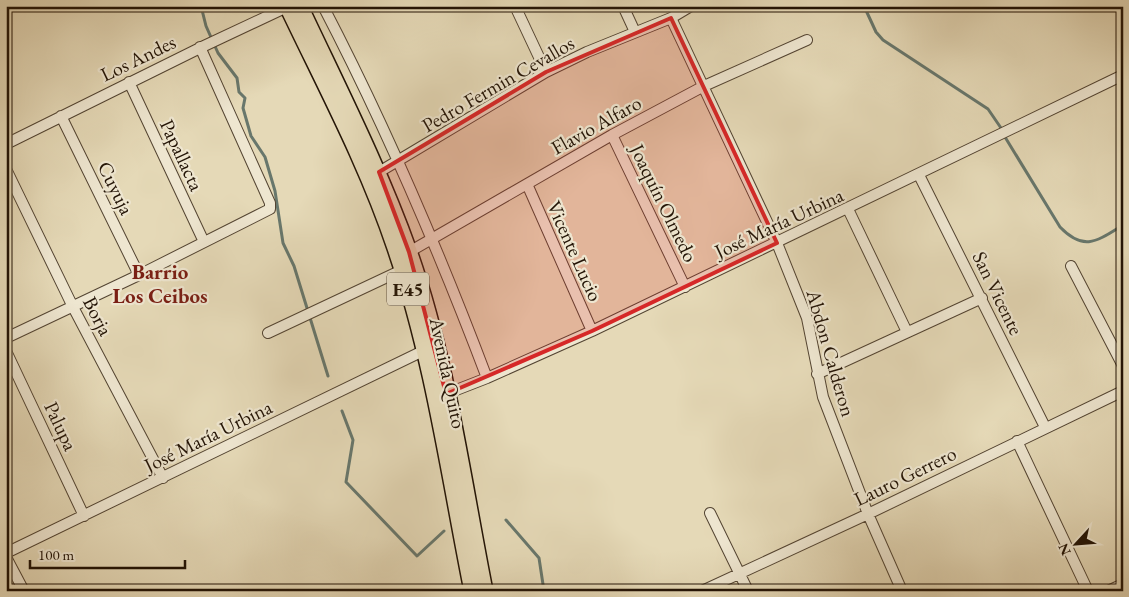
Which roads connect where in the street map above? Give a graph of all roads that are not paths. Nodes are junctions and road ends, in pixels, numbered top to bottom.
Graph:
1 (300, 6) edge
2 (322, 6) edge
3 (515, 6) edge
4 (623, 6) edge
5 (691, 6) edge
6 (287, 7) edge
7 (671, 18) junction
8 (635, 32) junction
9 (807, 40) dead end
10 (202, 46) junction
11 (546, 72) junction
12 (1123, 75) edge
13 (129, 82) junction
14 (704, 86) junction
15 (61, 116) junction
16 (612, 135) junction
17 (6, 144) edge
18 (399, 160) junction
19 (6, 169) edge
20 (378, 172) junction
21 (919, 175) junction
22 (527, 184) junction
23 (848, 209) junction
24 (433, 239) junction
25 (204, 242) junction
26 (777, 243) junction
27 (409, 252) junction
28 (1071, 266) dead end
29 (402, 270) junction
30 (139, 275) junction
31 (685, 287) junction
32 (982, 298) junction
33 (73, 307) junction
34 (592, 331) junction
35 (907, 332) junction
36 (268, 333) dead end
37 (6, 338) edge
38 (425, 350) junction
39 (6, 352) edge
40 (1123, 366) edge
41 (817, 374) junction
42 (487, 378) junction
43 (1123, 391) edge
44 (446, 394) junction
45 (1044, 427) junction
46 (1017, 441) junction
47 (163, 478) junction
48 (710, 513) dead end
49 (868, 514) junction
50 (84, 516) junction
51 (6, 553) edge
52 (6, 557) edge
53 (740, 572) junction
54 (1123, 584) edge
55 (24, 591) edge
56 (472, 591) edge
57 (485, 591) edge
58 (702, 591) edge
59 (748, 591) edge
60 (902, 591) edge
61 (1088, 591) edge
62 (1108, 591) edge

1 - 20 highway, Avenida Quito / E45
2 - 18 street
3 - 11 street
4 - 8 street
5 - 7 street, Pedro Fermin Cevallos
6 - 10 street, Los Andes
6 - 29 highway, Avenida Quito / E45
7 - 8 street, Pedro Fermin Cevallos
7 - 14 street, Abdon Calderon
8 - 11 street, Pedro Fermin Cevallos
9 - 14 street, Flavio Alfaro
10 - 13 street, Los Andes
10 - 25 street
11 - 18 street, Pedro Fermin Cevallos
12 - 21 street, José María Urbina
13 - 15 street, Los Andes
13 - 25 street, Papallacta
14 - 16 street, Flavio Alfaro
14 - 26 street, Abdon Calderon
15 - 17 street, Los Andes
15 - 30 street, Cuyuja
16 - 22 street, Flavio Alfaro
16 - 31 street, Joaquín Olmedo
18 - 20 street, Pedro Fermin Cevallos
18 - 24 street
19 - 33 street, Borja
20 - 27 highway, Avenida Quito / E45
21 - 23 street, José María Urbina
21 - 32 street, San Vicente
22 - 24 street, Flavio Alfaro
22 - 34 street, Vicente Lucio
23 - 26 street, José María Urbina
23 - 35 street
24 - 27 street, Flavio Alfaro
24 - 42 street
25 - 30 street
26 - 31 street, José María Urbina
26 - 41 street, Abdon Calderon
27 - 44 highway, Avenida Quito / E45
28 - 40 street
29 - 36 street
29 - 38 highway, Avenida Quito / E45
30 - 33 street
31 - 34 street, José María Urbina
32 - 35 street
32 - 45 street, San Vicente
33 - 37 street
33 - 47 street, Borja
34 - 42 street, José María Urbina
35 - 41 street
38 - 47 street, José María Urbina
38 - 56 highway, Avenida Quito / E45
39 - 50 street, Palupa
41 - 49 street, Abdon Calderon
42 - 44 street, José María Urbina
43 - 45 street, Lauro Gerrero
44 - 57 highway, Avenida Quito / E45
45 - 46 street, Lauro Gerrero
46 - 49 street, Lauro Gerrero
46 - 61 street
47 - 50 street, José María Urbina
48 - 53 street
49 - 53 street, Lauro Gerrero
49 - 60 street, Abdon Calderon
50 - 51 street, José María Urbina
52 - 55 street
53 - 58 street, Lauro Gerrero
53 - 59 street
54 - 62 street

